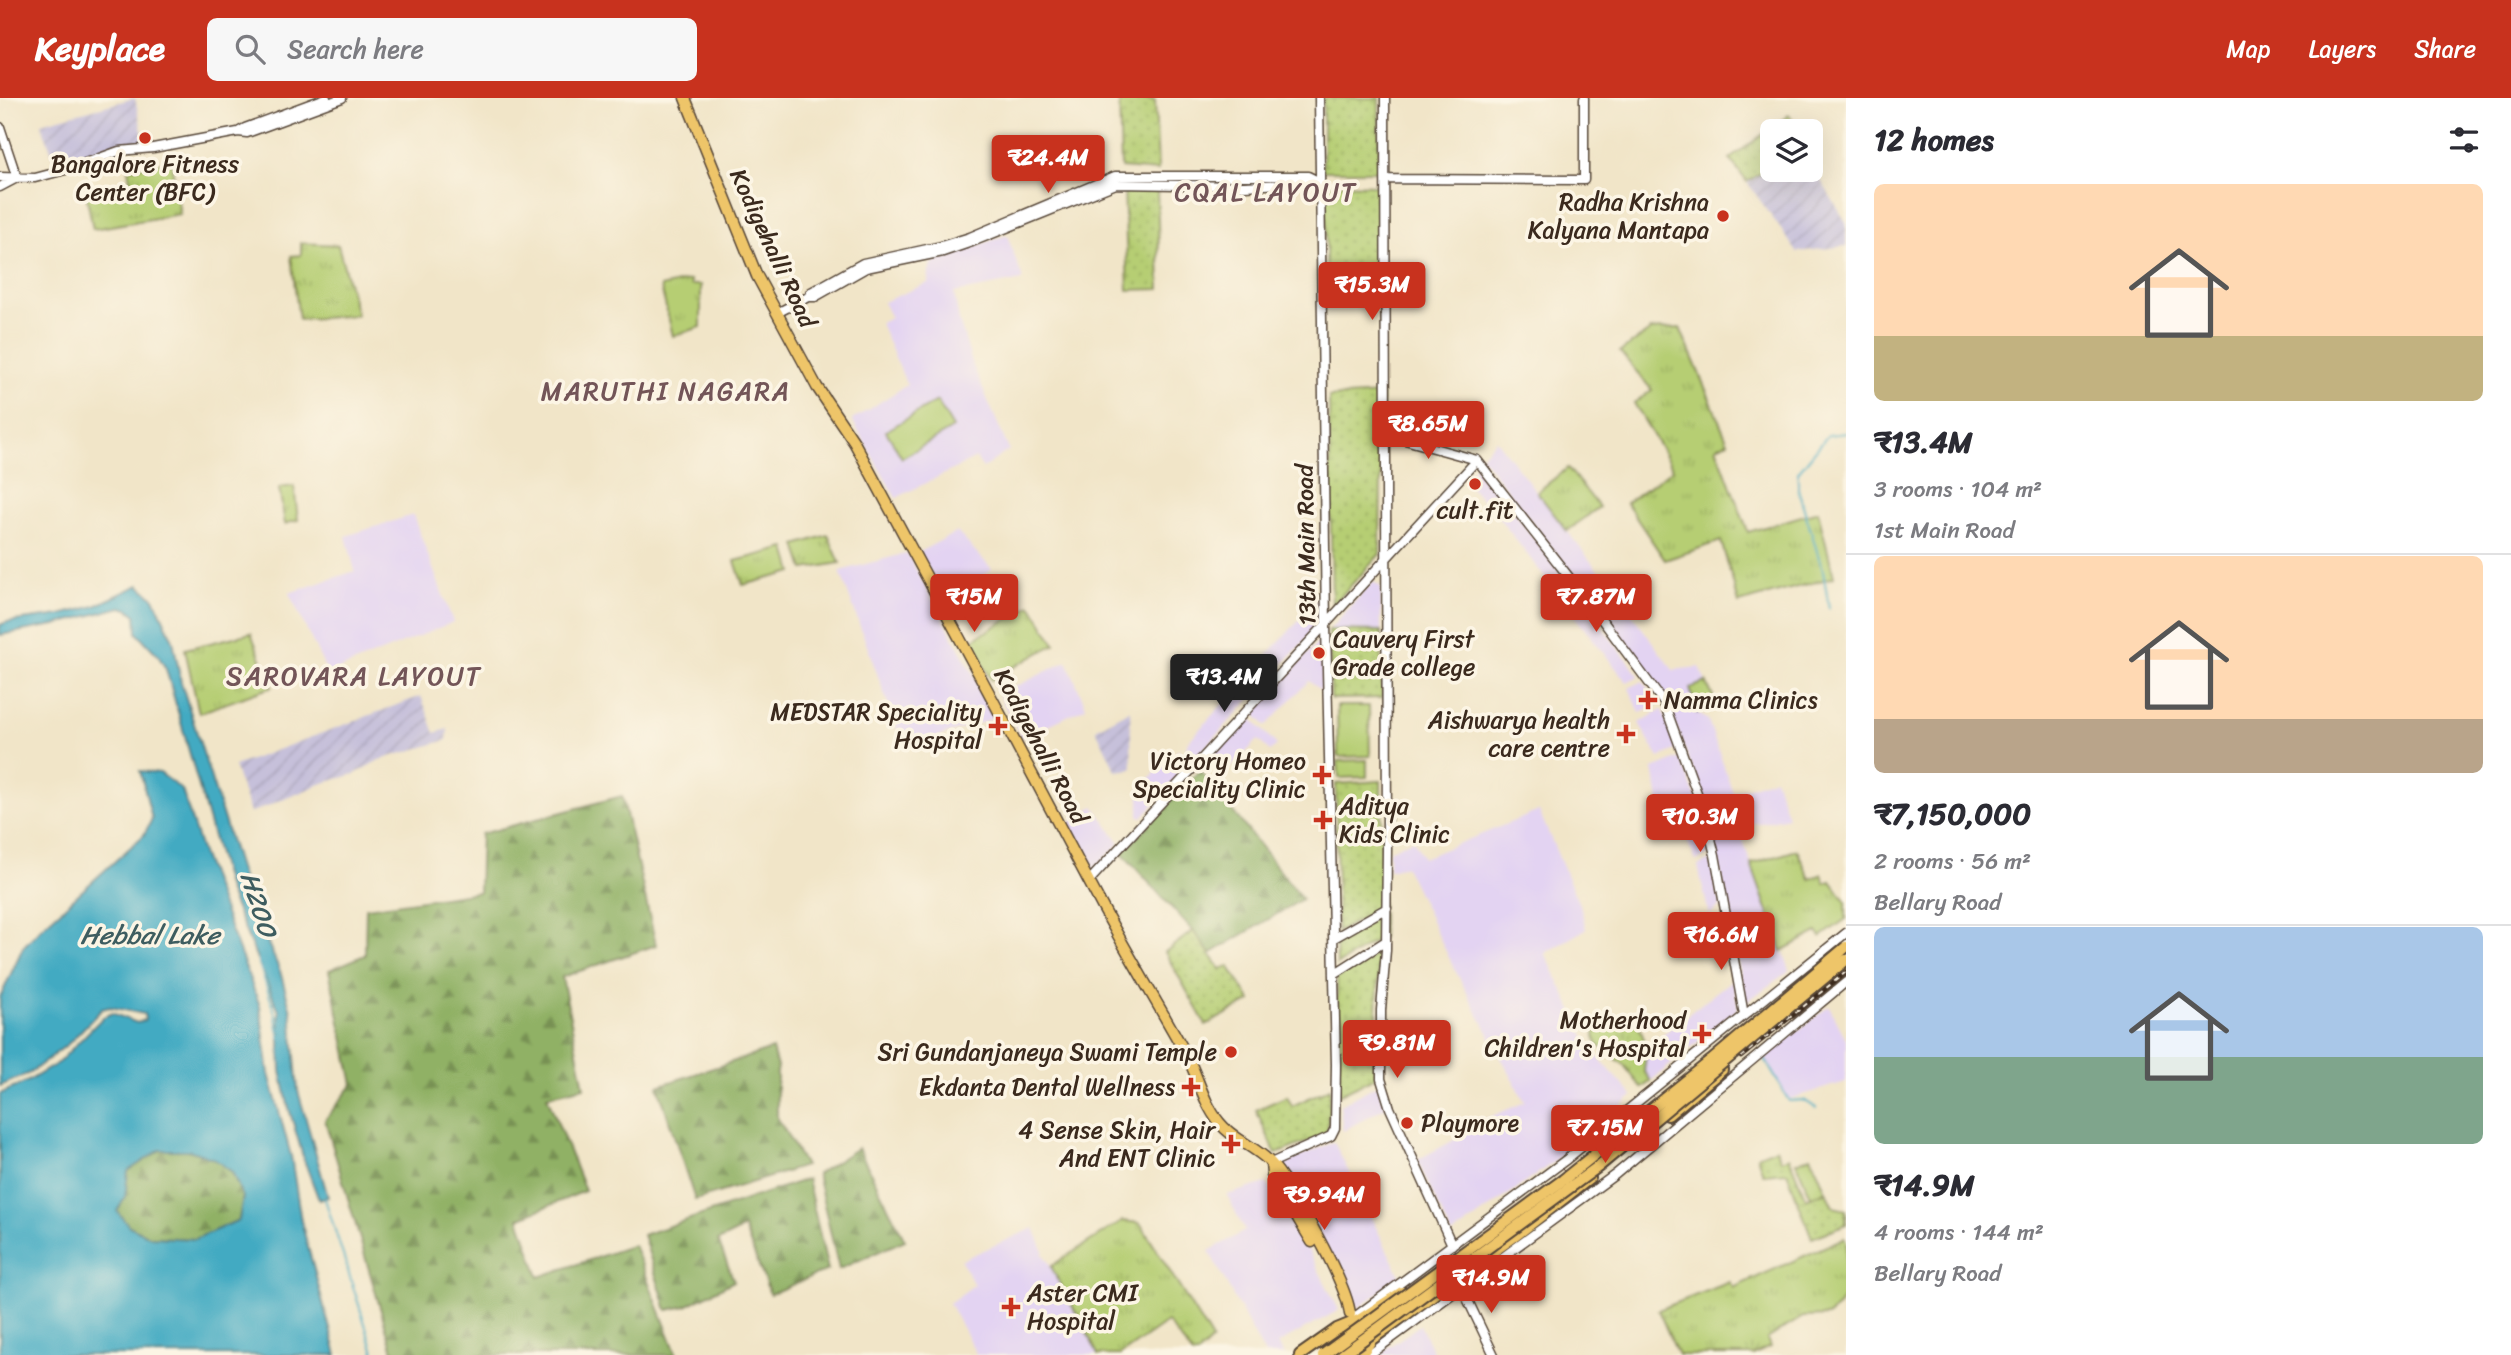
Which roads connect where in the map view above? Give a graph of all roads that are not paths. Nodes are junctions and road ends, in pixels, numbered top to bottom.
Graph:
1 (326, 98) edge
2 (342, 98) edge
3 (685, 98) edge
4 (1319, 98) edge
5 (1385, 98) edge
6 (1584, 98) edge
7 (0, 127) edge
8 (238, 132) junction
9 (0, 177) edge
10 (18, 178) junction
11 (1316, 179) junction
12 (1386, 179) junction
13 (0, 187) edge
14 (778, 313) junction
15 (1387, 435) junction
16 (1478, 460) junction
17 (1385, 559) junction
18 (1326, 625) junction
19 (1088, 881) junction
20 (1387, 908) junction
21 (1846, 933) edge
22 (1334, 938) junction
23 (1386, 941) junction
24 (1846, 941) edge
25 (1846, 947) edge
26 (1846, 960) edge
27 (1846, 968) edge
28 (1334, 974) junction
29 (1846, 982) edge
30 (1744, 1015) junction
31 (1271, 1163) junction
32 (1452, 1245) junction
33 (1462, 1289) junction
34 (1352, 1317) junction
35 (1371, 1349) edge
36 (1300, 1355) edge
37 (1323, 1355) edge
38 (1342, 1355) edge
39 (1361, 1355) edge
40 (1494, 1355) edge

1 - 8 street
2 - 8 street
3 - 14 main road, Kodigehalli Road
4 - 11 street, 13th Main Road
5 - 12 street
6 - 12 street
7 - 10 street
8 - 10 street
9 - 10 street
10 - 13 street
11 - 14 street
11 - 18 street, 13th Main Road
12 - 15 street
14 - 19 main road, Kodigehalli Road
15 - 16 street
15 - 17 street
16 - 17 street
16 - 30 street
17 - 18 street
17 - 20 street
18 - 19 street
18 - 22 street, 13th Main Road
19 - 31 main road, Kodigehalli Road
20 - 22 street
20 - 23 street
21 - 30 street
22 - 28 street, 13th Main Road
23 - 28 street
23 - 32 street
24 - 34 highway
25 - 37 highway, bridge
26 - 38 highway, bridge
27 - 35 highway
28 - 31 street, 13th Main Road
29 - 33 street
30 - 32 street
31 - 34 main road, Kodigehalli Road
32 - 34 street
33 - 35 street
33 - 40 street
34 - 35 main road
34 - 36 highway
35 - 39 highway

